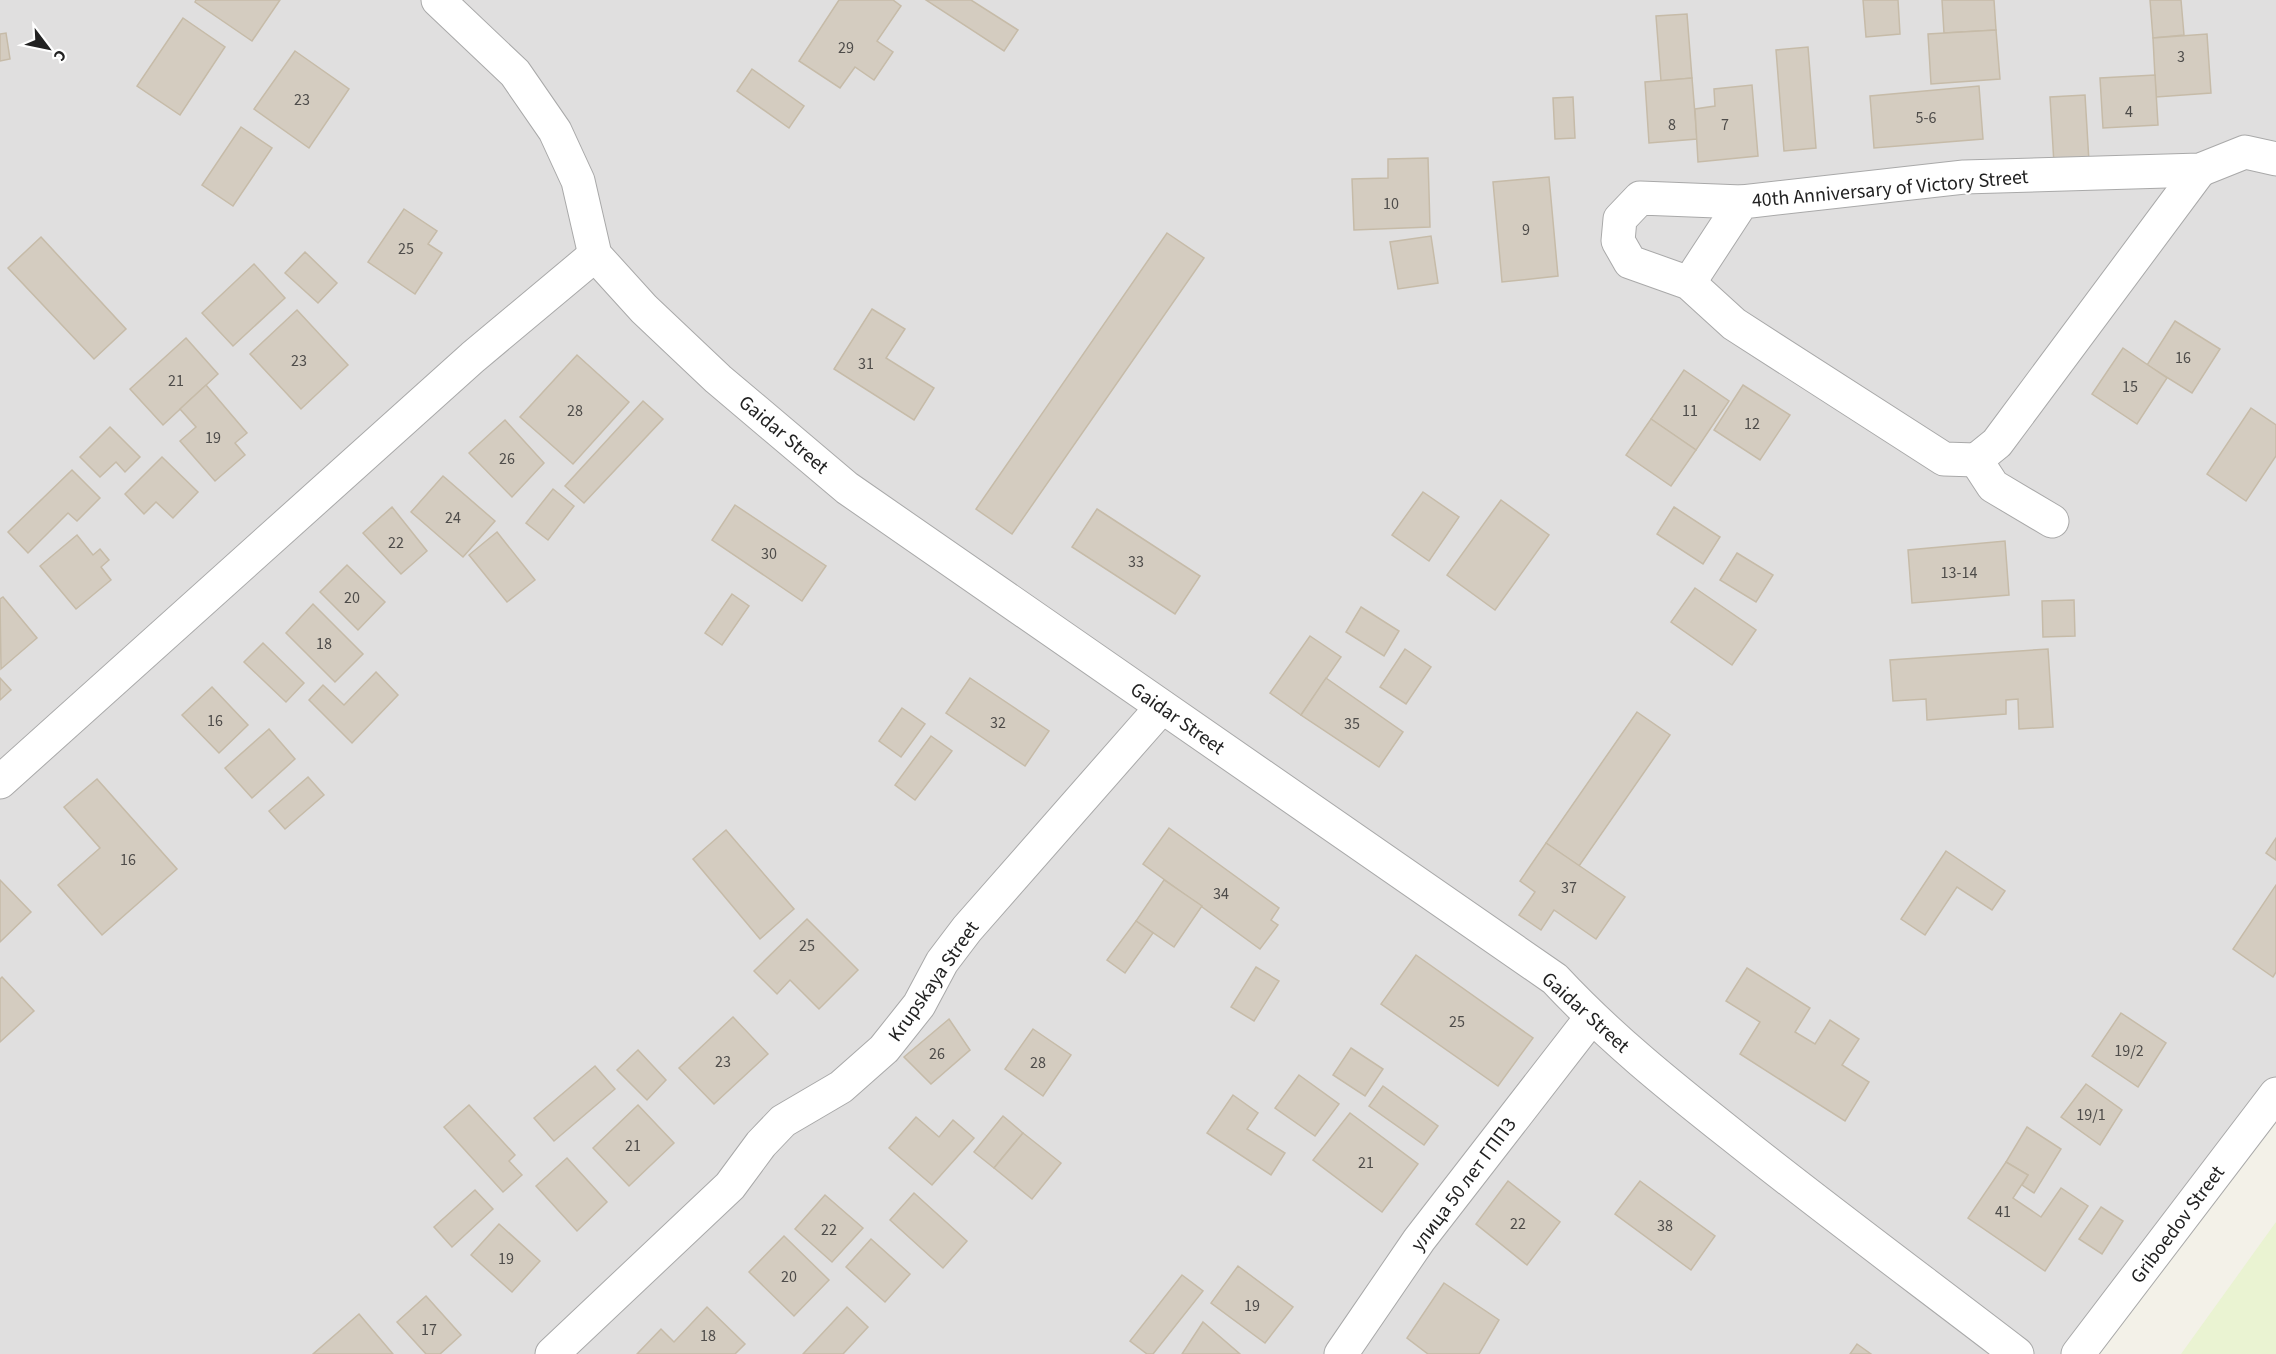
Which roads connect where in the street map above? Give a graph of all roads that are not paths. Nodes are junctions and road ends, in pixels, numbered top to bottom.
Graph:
1 (438, 0) edge
2 (2276, 159) edge
3 (2200, 170) junction
4 (1742, 202) junction
5 (595, 255) junction
6 (1689, 283) junction
7 (1976, 460) junction
8 (2052, 521) dead end
9 (1162, 707) junction
10 (0, 782) edge
11 (1591, 1018) junction
12 (2276, 1094) edge
13 (552, 1354) edge
14 (1341, 1354) edge
15 (2017, 1354) edge
16 (2078, 1354) edge

1 - 5 street, Gaidar Street
2 - 3 street, 40th Anniversary of Victory Street
3 - 4 street, 40th Anniversary of Victory Street
3 - 7 street
4 - 6 street, 40th Anniversary of Victory Street
4 - 6 street
5 - 9 street, Gaidar Street
5 - 10 street
6 - 7 street
7 - 8 street
9 - 11 street, Gaidar Street
9 - 13 street, Krupskaya Street
11 - 14 street, улица 50 лет ГППЗ
11 - 15 street, Gaidar Street
12 - 16 street, Griboedov Street

